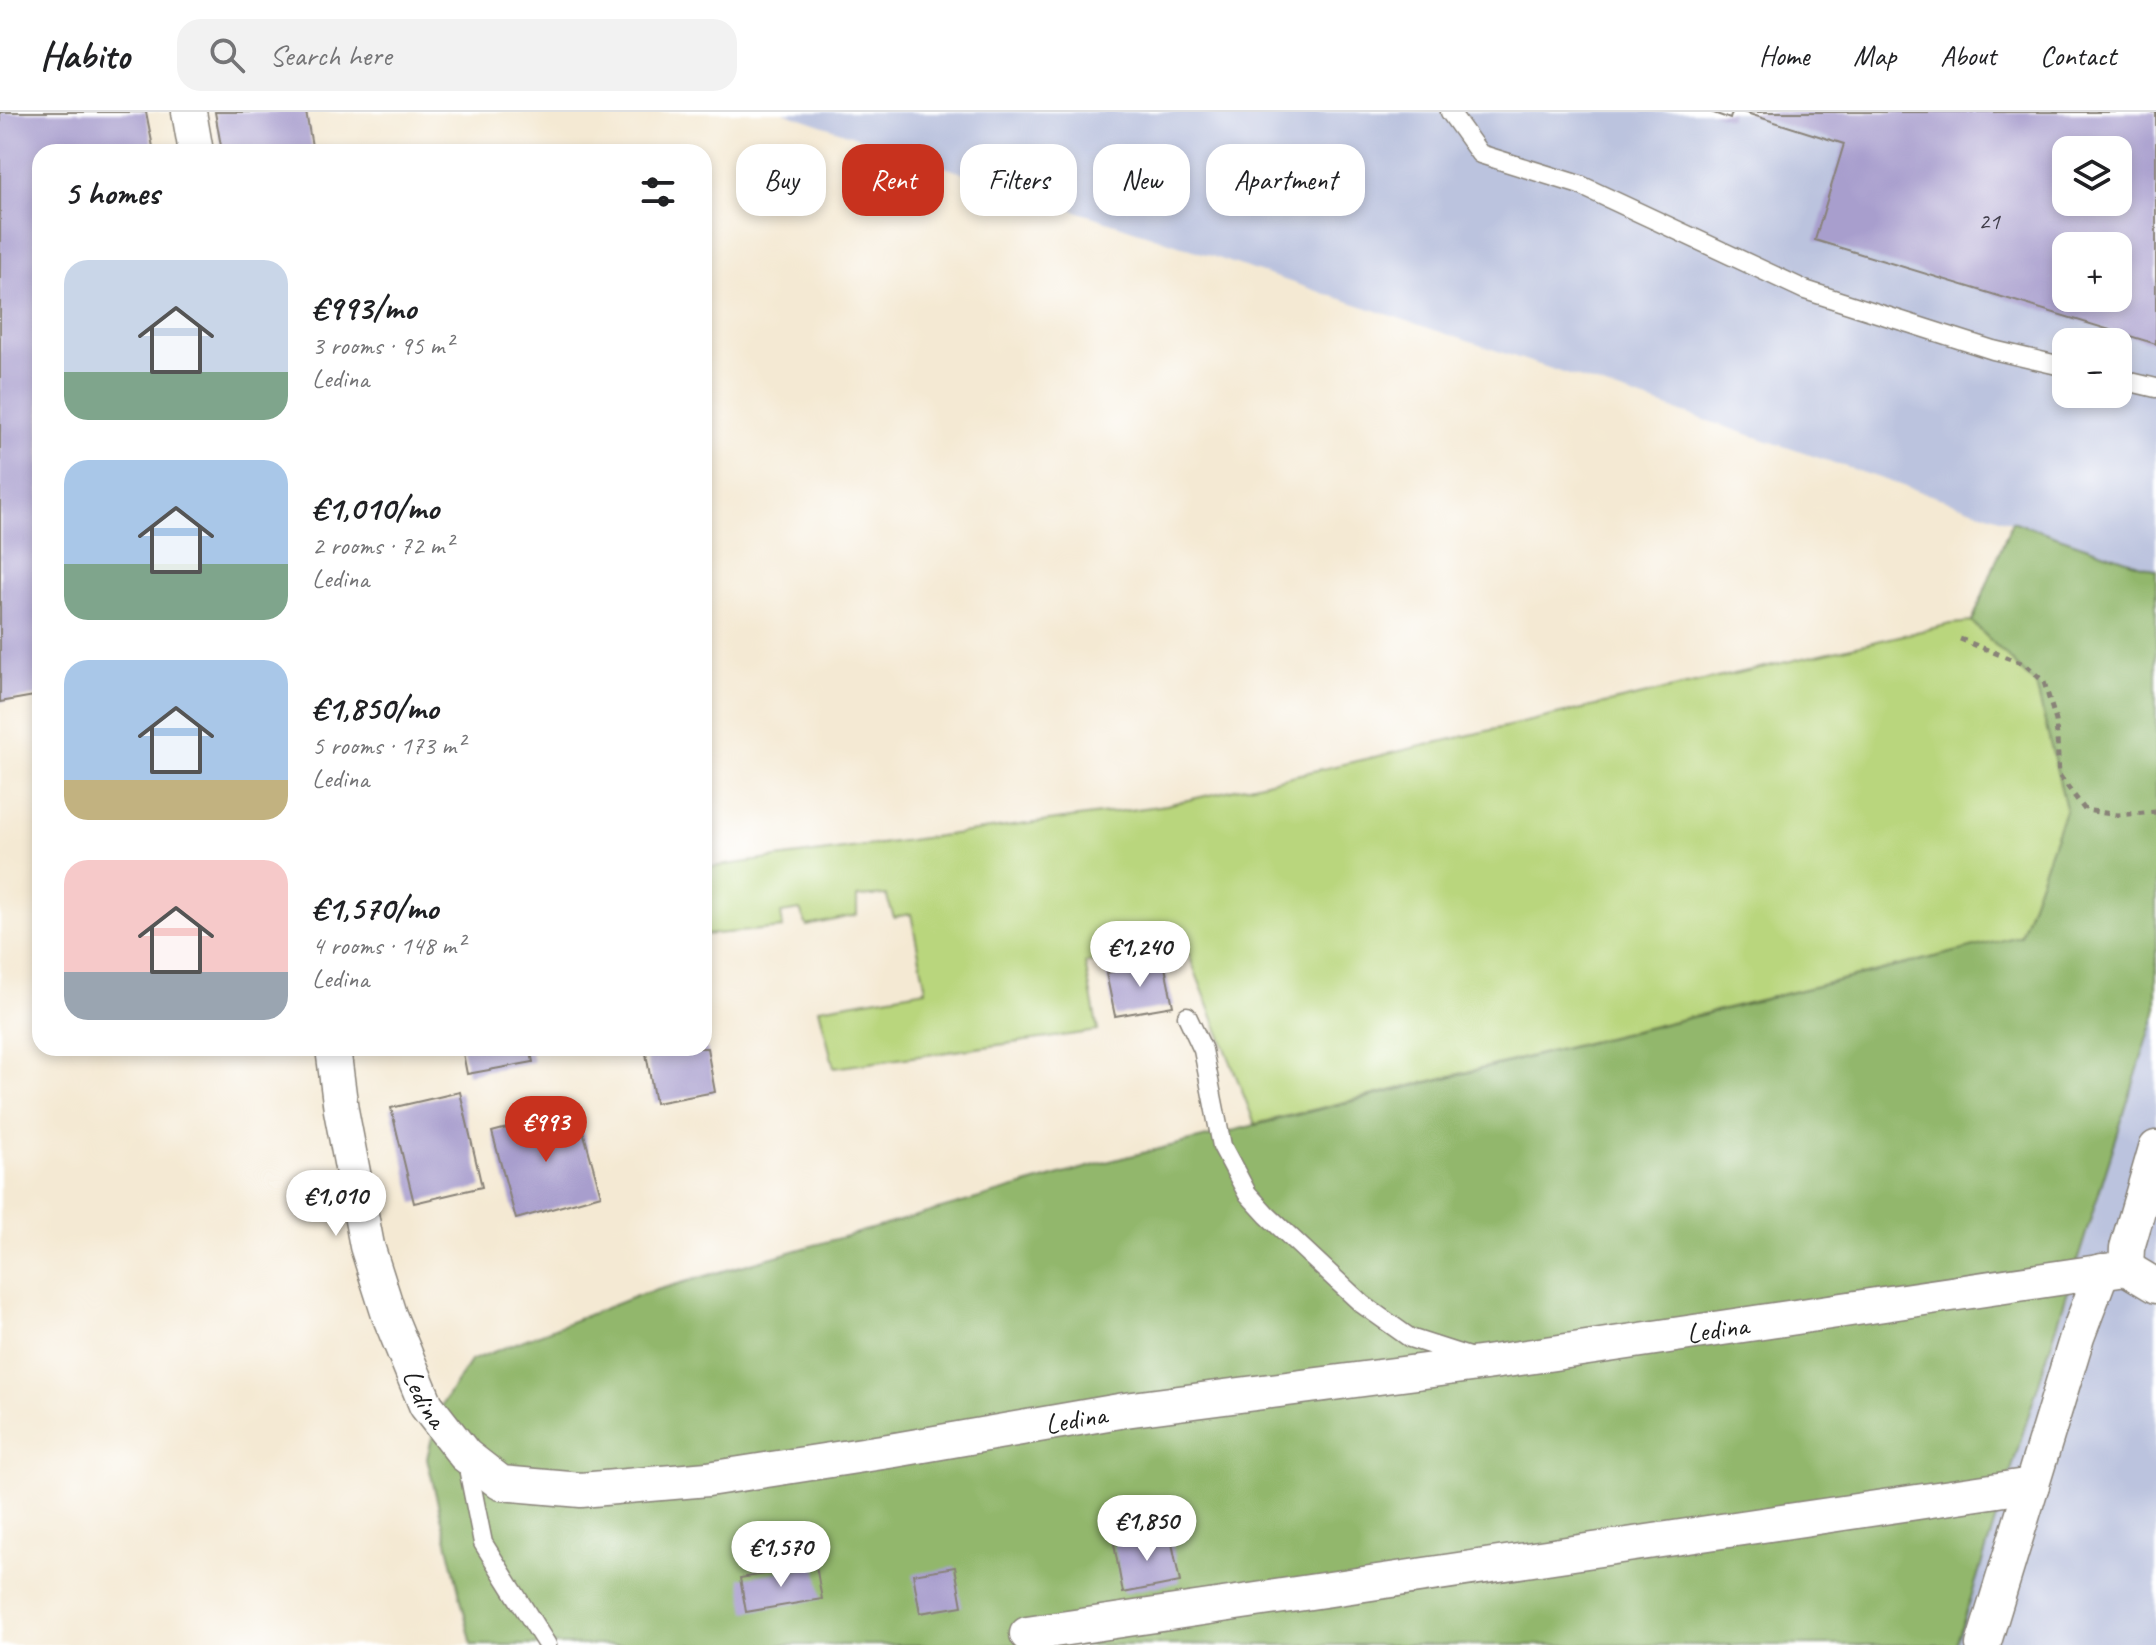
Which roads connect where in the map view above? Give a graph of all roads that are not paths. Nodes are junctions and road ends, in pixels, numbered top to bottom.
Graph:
1 (189, 112) edge
2 (1450, 112) edge
3 (195, 144) edge
4 (2052, 364) edge
5 (2132, 382) edge
6 (2156, 388) edge
7 (1187, 1016) dead end
8 (334, 1056) edge
9 (2156, 1148) edge
10 (2114, 1270) junction
11 (2156, 1286) edge
12 (1486, 1363) junction
13 (465, 1455) junction
14 (2032, 1485) junction
15 (1027, 1634) dead end
16 (547, 1645) edge
17 (1983, 1645) edge

1 - 3 street
2 - 4 lane
5 - 6 lane
7 - 12 lane
8 - 13 street, Ledina
9 - 10 street
10 - 11 street
10 - 12 street, Ledina
10 - 14 street
12 - 13 street, Ledina
13 - 16 lane
14 - 15 street
14 - 17 street

